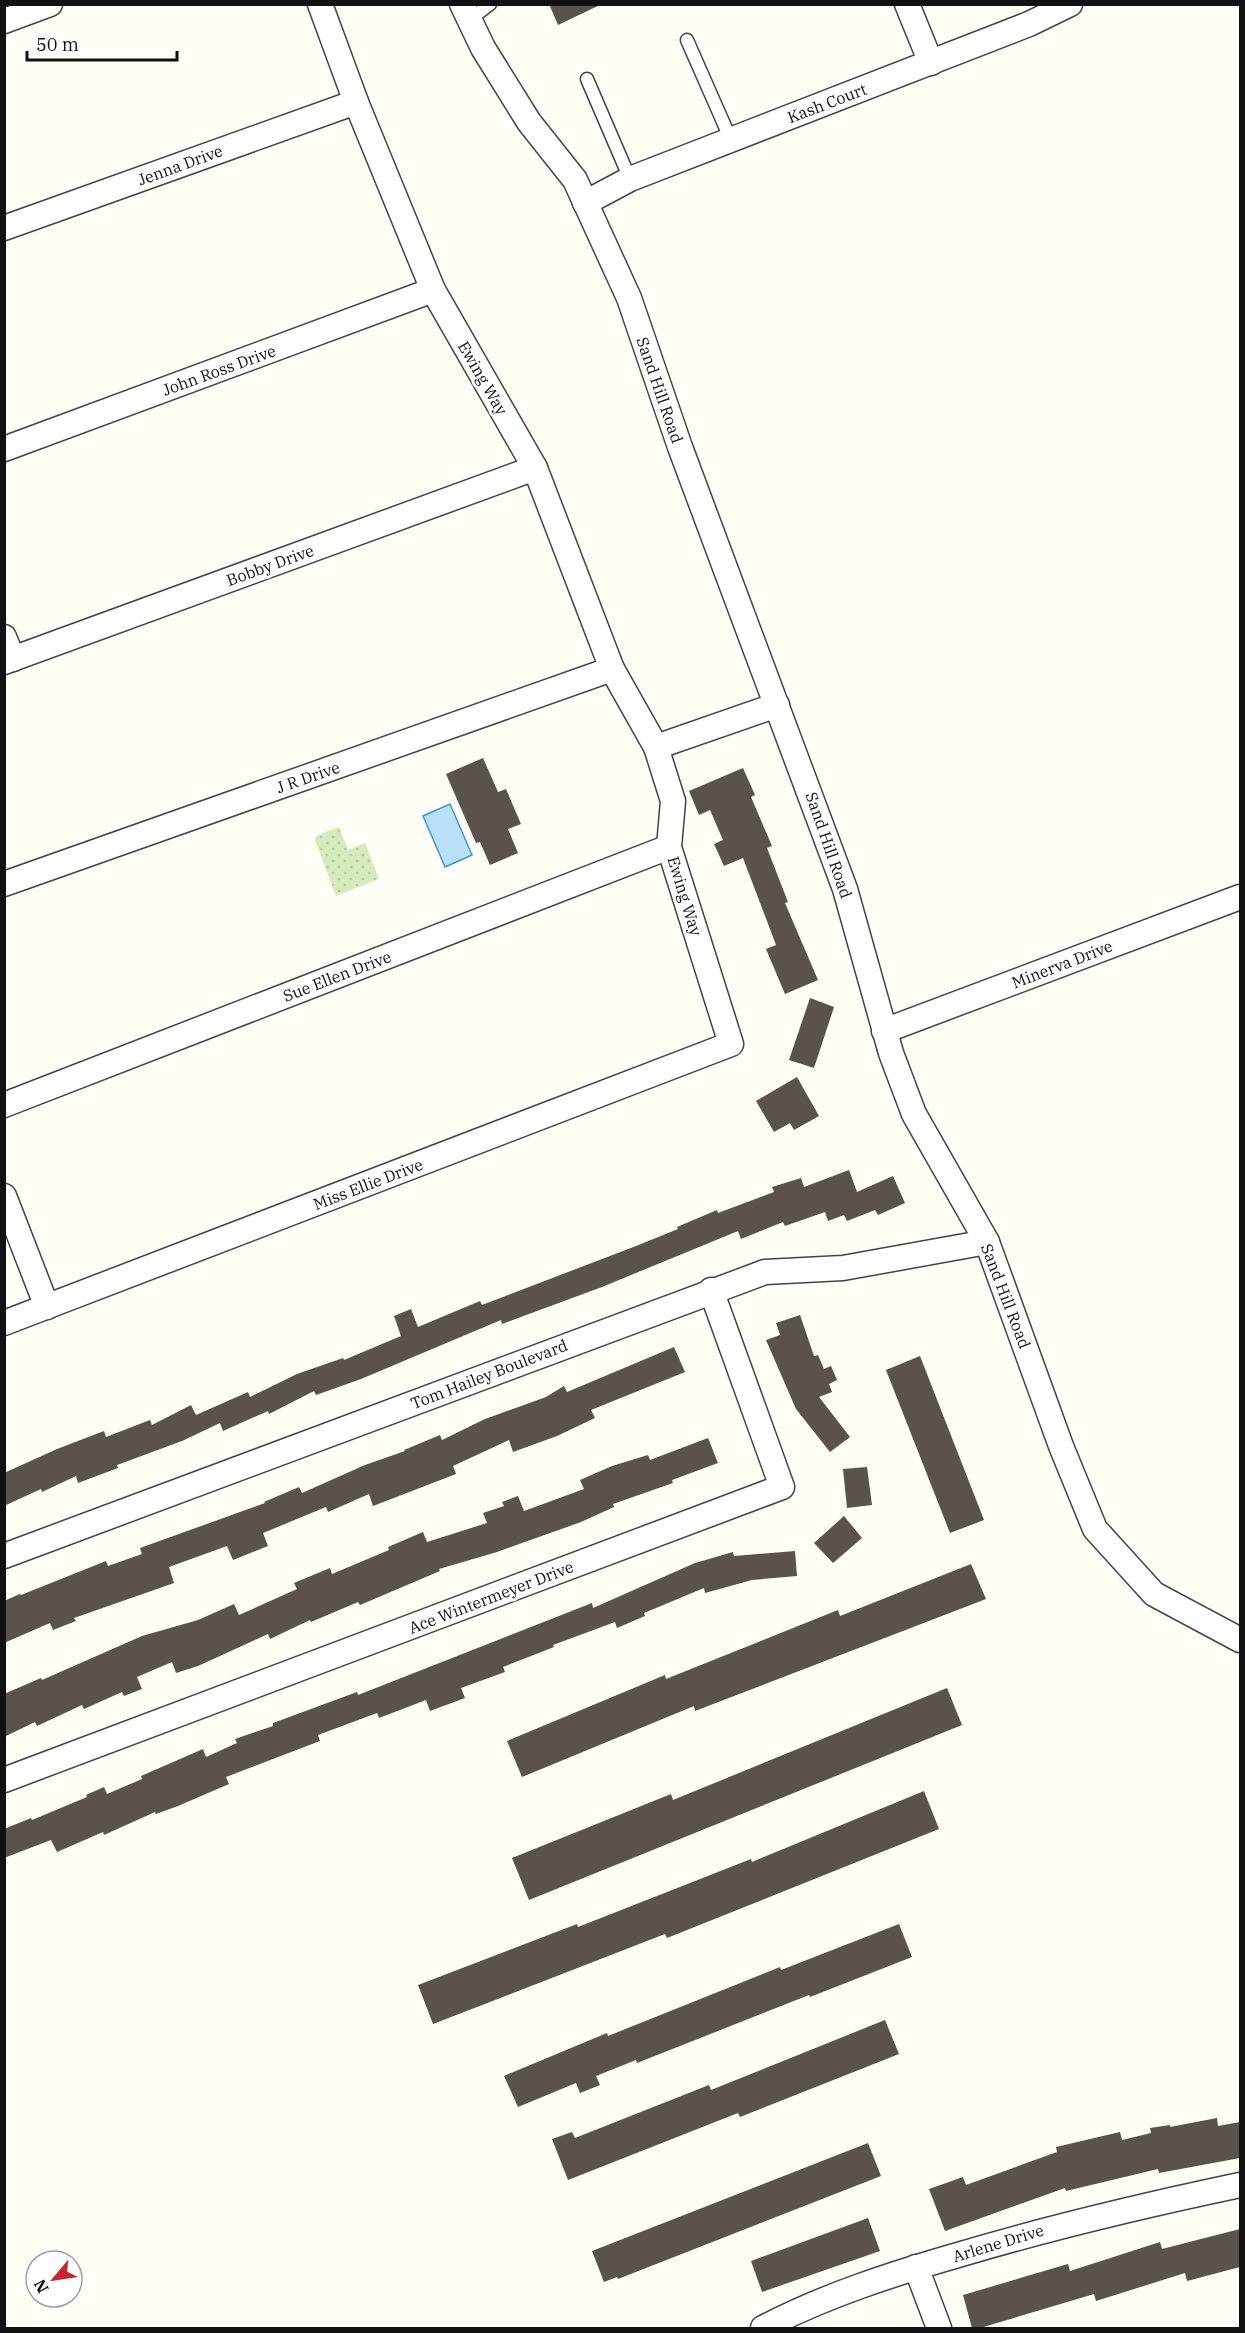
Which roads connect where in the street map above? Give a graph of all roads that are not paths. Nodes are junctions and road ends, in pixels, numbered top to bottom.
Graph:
1 (50, 4) edge
2 (320, 4) edge
3 (490, 4) edge
4 (907, 4) edge
5 (1070, 4) edge
6 (466, 12) edge
7 (4, 21) edge
8 (687, 40) dead end
9 (931, 63) junction
10 (587, 79) dead end
11 (356, 102) junction
12 (731, 140) junction
13 (630, 179) junction
14 (585, 203) junction
15 (4, 228) edge
16 (433, 290) junction
17 (4, 449) edge
18 (535, 468) junction
19 (7, 653) edge
20 (612, 669) junction
21 (777, 705) junction
22 (656, 747) junction
23 (669, 847) junction
24 (4, 884) edge
25 (1240, 897) edge
26 (884, 1030) junction
27 (731, 1044) joint
28 (4, 1105) edge
29 (4, 1196) edge
30 (987, 1242) junction
31 (711, 1290) junction
32 (47, 1307) junction
33 (4, 1323) edge
34 (4, 1556) edge
35 (1240, 1640) edge
36 (4, 1780) edge
37 (1240, 2185) edge
38 (916, 2267) junction
39 (763, 2328) edge
40 (939, 2328) edge

1 - 7 street
2 - 11 street, Ewing Way
3 - 6 lane
4 - 9 street
5 - 9 street, Kash Court
6 - 14 street, Sand Hill Road
8 - 12 lane
9 - 12 street, Kash Court
10 - 13 lane
11 - 15 street, Jenna Drive
11 - 16 street, Ewing Way
12 - 13 street, Kash Court
13 - 14 street, Kash Court
14 - 21 street, Sand Hill Road
16 - 17 street, John Ross Drive
16 - 18 street, Ewing Way
18 - 19 street, Bobby Drive
18 - 20 street, Ewing Way
20 - 22 street, Ewing Way
20 - 24 street, J R Drive
21 - 22 street
21 - 26 street, Sand Hill Road
22 - 23 street, Ewing Way
23 - 27 street, Ewing Way
23 - 28 street, Sue Ellen Drive
25 - 26 street, Minerva Drive
26 - 30 street, Sand Hill Road
27 - 32 street, Miss Ellie Drive
29 - 32 street
30 - 31 street, Tom Hailey Boulevard
30 - 35 street, Sand Hill Road
31 - 34 street, Tom Hailey Boulevard
31 - 36 street, Ace Wintermeyer Drive
32 - 33 street, Miss Ellie Drive
37 - 38 street, Arlene Drive
38 - 39 street, Arlene Drive
38 - 40 street

